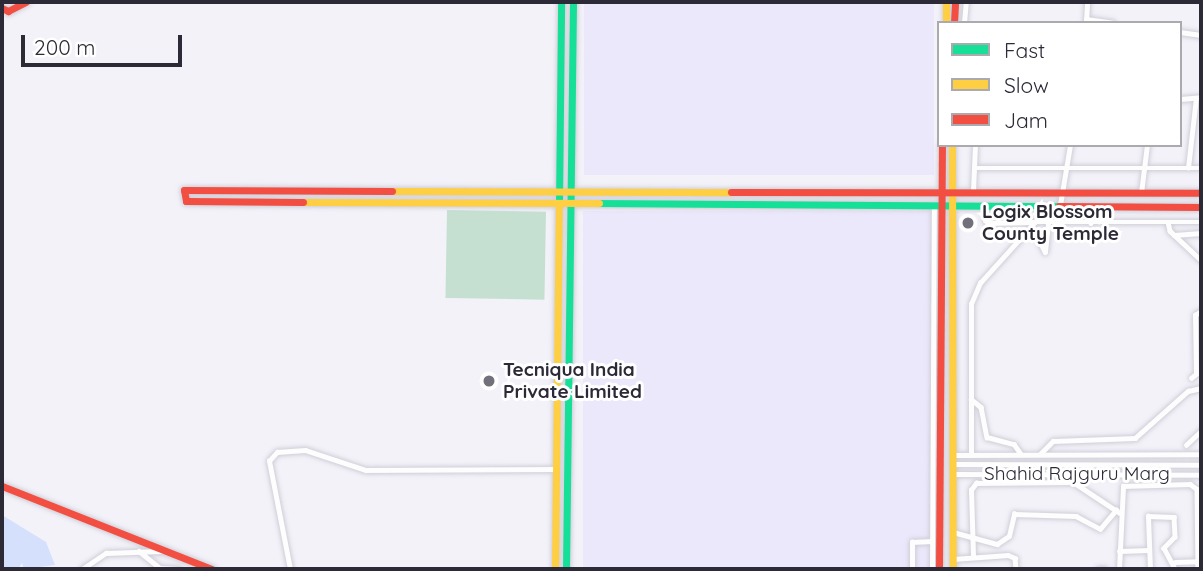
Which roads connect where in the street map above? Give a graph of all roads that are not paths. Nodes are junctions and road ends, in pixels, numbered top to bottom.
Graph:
1 (26, 2) edge
2 (561, 2) edge
3 (573, 2) edge
4 (946, 2) edge
5 (955, 2) edge
6 (966, 2) edge
7 (1087, 2) edge
8 (2, 8) edge
9 (946, 21) edge
10 (954, 21) edge
11 (964, 21) edge
12 (1086, 21) edge
13 (1182, 32) edge
14 (1201, 35) edge
15 (1199, 98) edge
16 (942, 147) edge
17 (952, 147) edge
18 (975, 147) edge
19 (1070, 147) edge
20 (1147, 147) edge
21 (1067, 167) junction
22 (974, 168) junction
23 (1144, 168) junction
24 (1188, 168) junction
25 (1201, 168) edge
26 (560, 188) junction
27 (570, 188) junction
28 (940, 191) junction
29 (951, 191) junction
30 (973, 191) junction
31 (1062, 191) junction
32 (1141, 192) junction
33 (1201, 193) edge
34 (559, 202) junction
35 (570, 203) junction
36 (937, 205) junction
37 (951, 205) junction
38 (986, 205) junction
39 (1060, 205) junction
40 (1095, 206) junction
41 (1201, 207) edge
42 (1048, 222) junction
43 (1099, 222) junction
44 (1168, 222) junction
45 (1201, 222) edge
46 (1091, 223) junction
47 (1033, 224) junction
48 (1201, 233) edge
49 (1174, 235) junction
50 (1201, 260) edge
51 (1201, 311) edge
52 (1191, 378) dead end
53 (1201, 388) edge
54 (970, 398) junction
55 (1201, 431) edge
56 (1186, 445) dead end
57 (1022, 454) junction
58 (1201, 454) edge
59 (952, 455) junction
60 (971, 455) junction
61 (1040, 455) junction
62 (952, 464) junction
63 (1201, 466) edge
64 (556, 469) junction
65 (952, 474) junction
66 (1124, 474) junction
67 (1201, 475) edge
68 (2, 486) edge
69 (1123, 486) junction
70 (1118, 511) junction
71 (953, 532) junction
72 (972, 534) junction
73 (932, 541) junction
74 (139, 551) junction
75 (1119, 551) junction
76 (1149, 551) junction
77 (169, 552) junction
78 (973, 555) junction
79 (1199, 556) edge
80 (953, 559) junction
81 (1175, 562) junction
82 (82, 569) edge
83 (164, 569) edge
84 (179, 569) edge
85 (212, 569) edge
86 (290, 569) edge
87 (555, 569) edge
88 (566, 569) edge
89 (912, 569) edge
90 (932, 569) edge
91 (939, 569) edge
92 (953, 569) edge
93 (1016, 569) edge
94 (1097, 569) edge
95 (1106, 569) edge
96 (1119, 569) edge
97 (1150, 569) edge
98 (1175, 569) edge
99 (1198, 569) edge

1 - 8 street
2 - 26 street
3 - 27 street
4 - 9 street
5 - 10 street
6 - 11 street
7 - 12 street
13 - 14 street
15 - 24 street
16 - 28 street
17 - 29 street
18 - 22 street
19 - 21 street
20 - 23 street
21 - 22 street
21 - 23 street
21 - 31 street
22 - 30 street
23 - 24 street
23 - 32 street
24 - 25 street
26 - 27 street
26 - 34 street
26 - 34 street
27 - 28 street
27 - 35 street
28 - 29 street
28 - 36 street
29 - 30 street
29 - 37 street
30 - 31 street
31 - 32 street
31 - 39 street
32 - 33 street
34 - 35 street
34 - 64 street
35 - 36 street
35 - 88 street
36 - 37 street
36 - 73 street
36 - 91 street
37 - 38 street
37 - 59 street
38 - 39 street
38 - 47 street
39 - 40 street
40 - 41 street
40 - 43 street
40 - 46 street
42 - 46 street
42 - 47 street
42 - 47 street
43 - 44 street
43 - 46 street
44 - 45 street
44 - 49 street
47 - 54 street
48 - 49 street
49 - 50 street
51 - 52 street
53 - 61 street
54 - 57 street
54 - 60 street
55 - 56 street
57 - 60 street
57 - 61 street
58 - 61 street
59 - 60 street
59 - 62 street
62 - 63 street, Shahid Rajguru Marg
62 - 65 street
64 - 86 street
64 - 87 street
65 - 66 street, Shahid Rajguru Marg
65 - 71 street
66 - 67 street, Shahid Rajguru Marg
66 - 69 street
68 - 77 street
69 - 70 street
69 - 79 street
70 - 72 street
70 - 72 street
70 - 75 street
71 - 72 street
71 - 80 street
72 - 78 street
73 - 89 street
73 - 90 street
74 - 77 street
74 - 82 street
74 - 83 street
75 - 76 street
75 - 96 street
76 - 81 street
76 - 97 street
77 - 85 street
78 - 80 street
78 - 93 street
79 - 81 street
79 - 99 street
80 - 92 street
81 - 98 street
83 - 84 street
94 - 95 street

